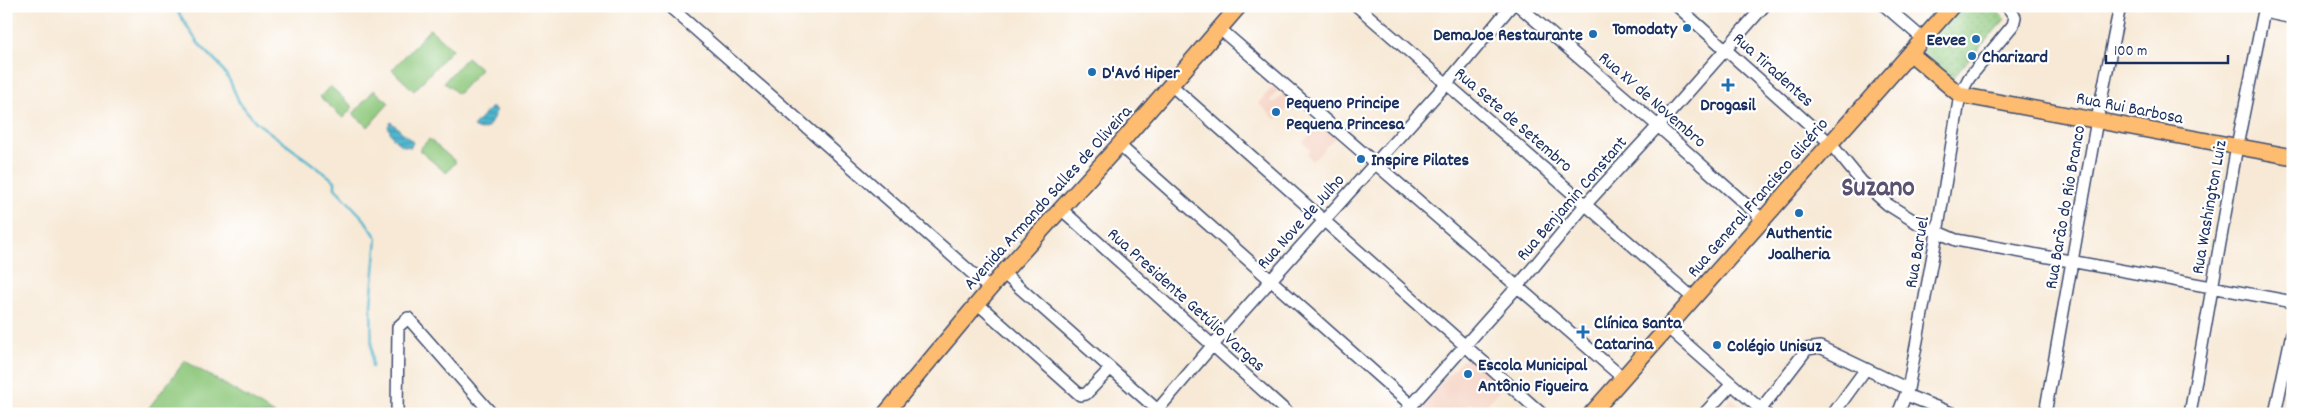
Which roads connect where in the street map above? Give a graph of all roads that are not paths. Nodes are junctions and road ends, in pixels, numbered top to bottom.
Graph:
1 (669, 6) edge
2 (1239, 6) edge
3 (1357, 6) edge
4 (1511, 6) edge
5 (1519, 6) edge
6 (1677, 6) edge
7 (1764, 6) edge
8 (1885, 6) edge
9 (1952, 6) edge
10 (2007, 6) edge
11 (2120, 6) edge
12 (2264, 9) edge
13 (2293, 18) edge
14 (1220, 29) junction
15 (1923, 39) junction
16 (1727, 49) junction
17 (1910, 53) junction
18 (1447, 83) junction
19 (1171, 85) junction
20 (1960, 95) junction
21 (2097, 120) junction
22 (1658, 126) junction
23 (1830, 143) junction
24 (1118, 145) junction
25 (2237, 146) junction
26 (2293, 157) edge
27 (1375, 162) junction
28 (1585, 205) junction
29 (1061, 209) junction
30 (1762, 219) junction
31 (1324, 220) junction
32 (1937, 233) junction
33 (2072, 262) junction
34 (1003, 273) junction
35 (1271, 280) junction
36 (1518, 286) junction
37 (2212, 287) junction
38 (990, 289) junction
39 (1693, 298) junction
40 (2293, 302) edge
41 (977, 303) junction
42 (1667, 327) junction
43 (2293, 328) edge
44 (1464, 345) junction
45 (1212, 346) junction
46 (1110, 369) junction
47 (1865, 370) junction
48 (1623, 378) junction
49 (1731, 385) junction
50 (1907, 392) junction
51 (1407, 410) edge
52 (1158, 412) edge
53 (1763, 412) edge
54 (396, 414) edge
55 (492, 414) edge
56 (885, 414) edge
57 (1289, 414) edge
58 (1542, 414) edge
59 (1591, 414) edge
60 (1704, 414) edge
61 (1832, 414) edge
62 (1898, 414) edge
63 (1954, 414) edge
64 (2045, 414) edge
65 (2190, 414) edge
66 (2275, 414) edge

1 - 38 street
2 - 14 main road, Avenida Armando Salles de Oliveira
3 - 18 street, Rua Sete de Setembro
4 - 18 street, Rua Nove de Julho
5 - 22 street, Rua XV de Novembro
6 - 16 street, Rua Tiradentes
7 - 16 street, Rua Benjamin Constant
8 - 15 street
9 - 15 main road, Rua General Francisco Glicério
10 - 20 street, Rua Baruel
11 - 21 street, Rua Barão do Rio Branco
12 - 13 street
12 - 25 street, Rua Washington Luiz
14 - 19 main road, Avenida Armando Salles de Oliveira
14 - 27 street
15 - 17 main road, Rua General Francisco Glicério
16 - 22 street, Rua Benjamin Constant
16 - 23 street, Rua Tiradentes
17 - 20 main road
17 - 23 main road, Rua General Francisco Glicério
18 - 27 street, Rua Nove de Julho
18 - 28 street, Rua Sete de Setembro
19 - 24 main road, Avenida Armando Salles de Oliveira
19 - 31 street
20 - 21 main road, Rua Rui Barbosa
20 - 32 street, Rua Baruel
21 - 25 main road, Rua Rui Barbosa
21 - 33 street, Rua Barão do Rio Branco
22 - 28 street, Rua Benjamin Constant
22 - 30 street, Rua XV de Novembro
23 - 30 main road, Rua General Francisco Glicério
23 - 32 street, Rua Tiradentes
24 - 29 main road, Avenida Armando Salles de Oliveira
24 - 35 street
25 - 26 main road, Rua Rui Barbosa
25 - 37 street, Rua Washington Luiz
27 - 31 street, Rua Nove de Julho
27 - 36 street
28 - 36 street, Rua Benjamin Constant
28 - 39 street, Rua Sete de Setembro
29 - 34 main road, Avenida Armando Salles de Oliveira
29 - 45 street, Rua Presidente Getúlio Vargas
30 - 39 main road, Rua General Francisco Glicério
31 - 35 street, Rua Nove de Julho
31 - 44 street
32 - 33 street, Rua Tiradentes
32 - 50 street, Rua Baruel
33 - 37 street, Rua Tiradentes
33 - 64 street, Rua Barão do Rio Branco
34 - 38 main road, Avenida Armando Salles de Oliveira
34 - 46 street
35 - 45 street, Rua Nove de Julho
35 - 51 street
36 - 44 street, Rua Benjamin Constant
36 - 48 street
37 - 40 street, Rua Tiradentes
37 - 65 street, Rua Washington Luiz
38 - 41 main road, Avenida Armando Salles de Oliveira
39 - 42 main road, Rua General Francisco Glicério
41 - 46 street
41 - 56 main road, Avenida Armando Salles de Oliveira
42 - 48 main road, Rua General Francisco Glicério
42 - 49 street
43 - 66 street
44 - 51 street, Rua Benjamin Constant
44 - 58 street
45 - 52 street, Rua Nove de Julho
45 - 57 street, Rua Presidente Getúlio Vargas
46 - 52 street
47 - 50 street
47 - 53 street
47 - 61 street
48 - 59 main road, Rua General Francisco Glicério
49 - 53 street
49 - 60 street
50 - 62 street, Rua Baruel
50 - 63 street
54 - 55 street

